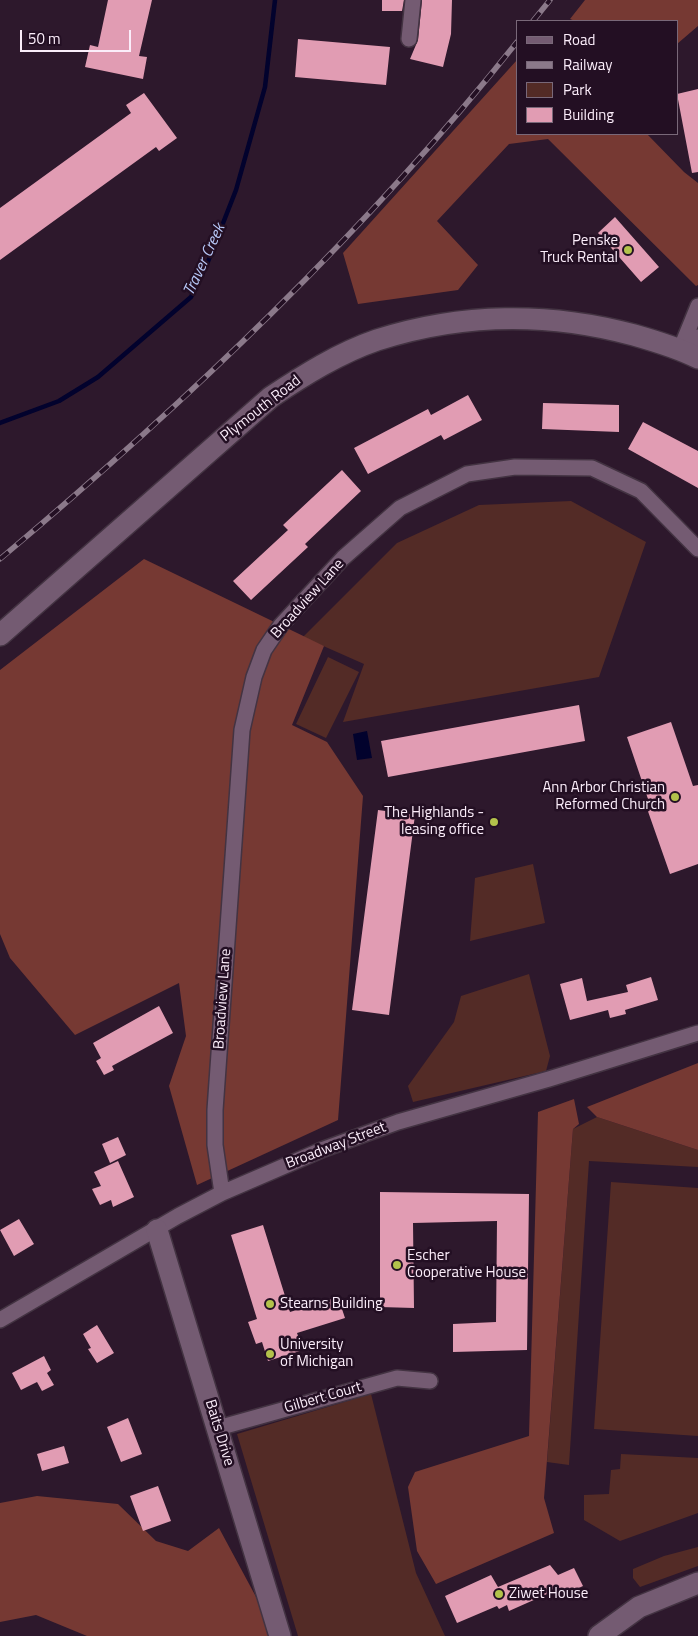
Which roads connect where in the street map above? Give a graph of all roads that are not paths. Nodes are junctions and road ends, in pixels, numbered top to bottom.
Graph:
1 (413, 0) edge
2 (410, 39) dead end
3 (698, 306) edge
4 (691, 350) edge
5 (698, 549) edge
6 (0, 635) edge
7 (698, 1033) edge
8 (222, 1193) junction
9 (157, 1230) junction
10 (0, 1320) edge
11 (430, 1381) dead end
12 (218, 1428) junction
13 (698, 1583) edge
14 (280, 1636) edge
15 (599, 1636) edge

1 - 2 street
3 - 4 street
4 - 6 main road, Plymouth Road
5 - 8 street, Broadview Lane
7 - 8 street, Broadway Street
8 - 9 street, Broadway Street
9 - 10 street, Broadway Street
9 - 12 main road, Baits Drive
11 - 12 street, Gilbert Court
12 - 14 main road, Baits Drive
13 - 15 main road

